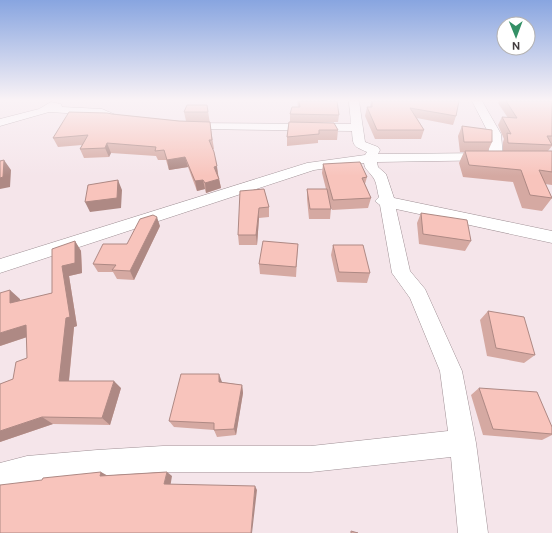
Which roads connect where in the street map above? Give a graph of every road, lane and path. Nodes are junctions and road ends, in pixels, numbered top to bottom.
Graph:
1 (187, 126) edge
2 (490, 126) edge
3 (358, 128) joint
4 (496, 157) junction
5 (370, 158) junction
6 (512, 158) edge
7 (387, 203) junction
8 (552, 237) edge
9 (0, 266) edge
10 (463, 443) junction
11 (0, 477) edge
12 (473, 533) edge

1 - 3 street
2 - 4 street
3 - 5 street
4 - 5 street
4 - 6 street
5 - 7 street
5 - 9 street
7 - 8 street
7 - 10 street
10 - 11 street
10 - 12 street

